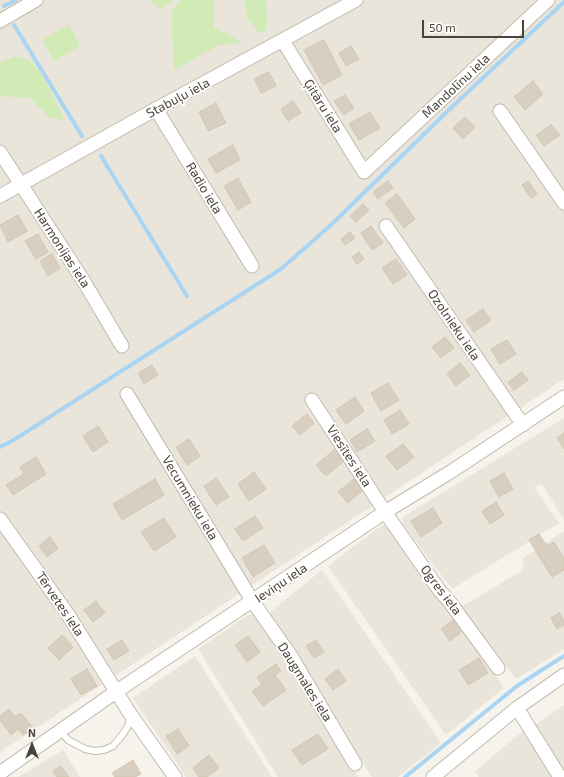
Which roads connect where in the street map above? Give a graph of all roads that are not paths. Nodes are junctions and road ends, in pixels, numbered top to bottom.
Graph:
1 (36, 0) edge
2 (356, 0) edge
3 (548, 0) edge
4 (0, 21) edge
5 (283, 41) junction
6 (156, 109) junction
7 (500, 111) dead end
8 (0, 152) edge
9 (364, 172) joint
10 (21, 184) junction
11 (0, 196) edge
12 (564, 203) edge
13 (386, 226) dead end
14 (252, 266) dead end
15 (122, 346) dead end
16 (127, 394) dead end
17 (564, 397) edge
18 (312, 400) dead end
19 (523, 425) junction
20 (385, 512) junction
21 (0, 519) edge
22 (253, 602) junction
23 (498, 668) dead end
24 (564, 675) edge
25 (117, 691) junction
26 (517, 708) junction
27 (129, 712) junction
28 (60, 730) junction
29 (356, 764) dead end
30 (0, 773) edge
31 (175, 777) edge
32 (434, 777) edge
33 (560, 777) edge

1 - 4 street
2 - 5 street, Stabuļu iela
3 - 9 street, Mandolīnu iela
5 - 6 street, Stabuļu iela
5 - 9 street, Ģitāru iela
6 - 10 street, Stabuļu iela
6 - 14 street, Radio iela
7 - 12 street
8 - 10 street, Harmonijas iela
10 - 11 street, Stabuļu iela
10 - 15 street, Harmonijas iela
13 - 19 street, Ozolnieku iela
16 - 22 street, Vecumnieku iela
17 - 19 street, Ieviņu iela
18 - 20 street, Viesītes iela
19 - 20 street, Ieviņu iela
20 - 22 street, Ieviņu iela
20 - 23 street, Ogres iela
21 - 25 street, Tērvetes iela
22 - 25 street, Ieviņu iela
22 - 29 street, Daugmales iela
24 - 26 street
25 - 27 street, Tērvetes iela
25 - 28 street, Ieviņu iela
26 - 32 street
26 - 33 street
27 - 28 lane
27 - 31 street, Tērvetes iela
28 - 30 street, Ieviņu iela

